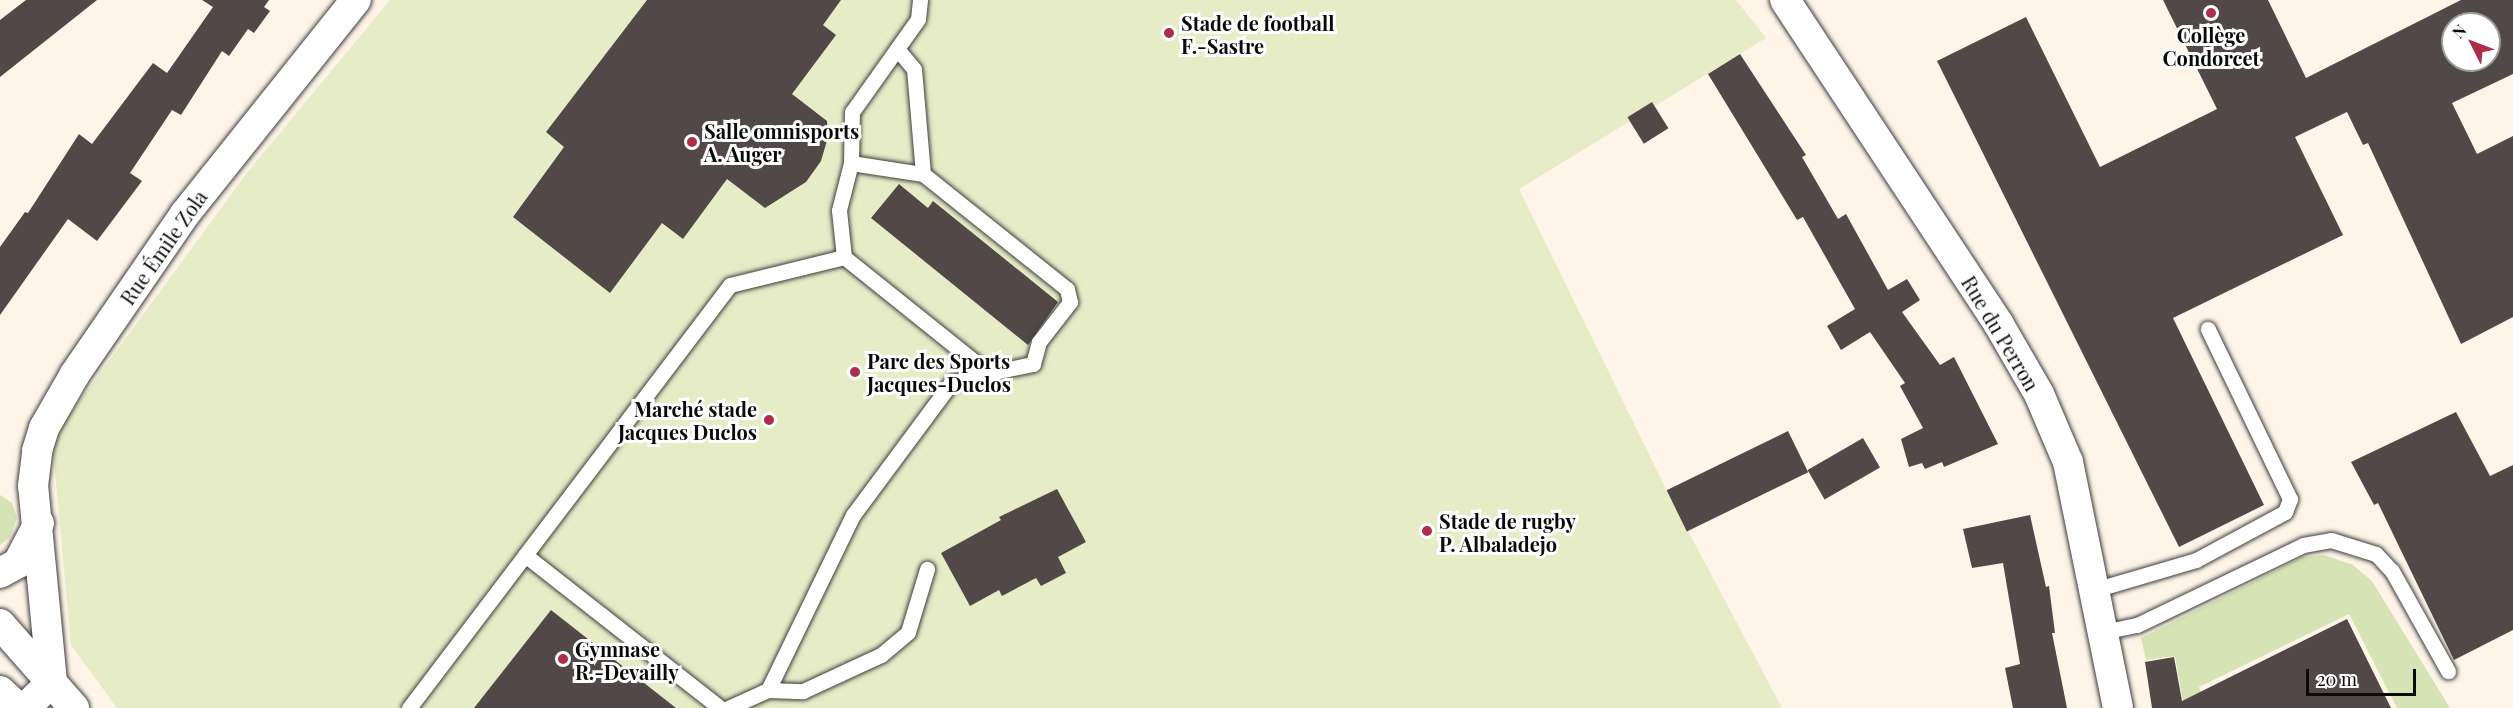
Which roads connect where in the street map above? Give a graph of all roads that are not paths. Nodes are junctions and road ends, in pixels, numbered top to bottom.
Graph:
1 (356, 0) edge
2 (920, 0) edge
3 (1785, 0) edge
4 (897, 49) junction
5 (851, 163) junction
6 (923, 174) junction
7 (844, 257) junction
8 (2208, 329) dead end
9 (989, 372) junction
10 (39, 523) junction
11 (525, 555) junction
12 (927, 569) dead end
13 (0, 573) edge
14 (2094, 590) junction
15 (0, 624) edge
16 (2103, 632) junction
17 (2448, 671) dead end
18 (52, 682) junction
19 (768, 690) junction
20 (0, 691) edge
21 (18, 708) edge
22 (25, 708) edge
23 (74, 708) edge
24 (409, 708) edge
25 (720, 708) edge
26 (728, 708) edge
27 (2118, 708) edge

1 - 10 street, Rue Émile Zola
2 - 4 lane
3 - 14 street, Rue du Perron
4 - 5 lane
4 - 6 lane
5 - 6 lane
5 - 7 lane
6 - 9 lane
7 - 9 lane
7 - 11 lane
8 - 14 lane
9 - 19 lane
10 - 13 street
10 - 18 street, Rue Émile Zola
11 - 24 lane
11 - 25 lane
12 - 19 lane
14 - 16 street, Rue du Perron
15 - 18 street
16 - 17 lane
16 - 27 street, Rue du Perron
18 - 22 street
18 - 23 street
19 - 26 lane
20 - 21 street

